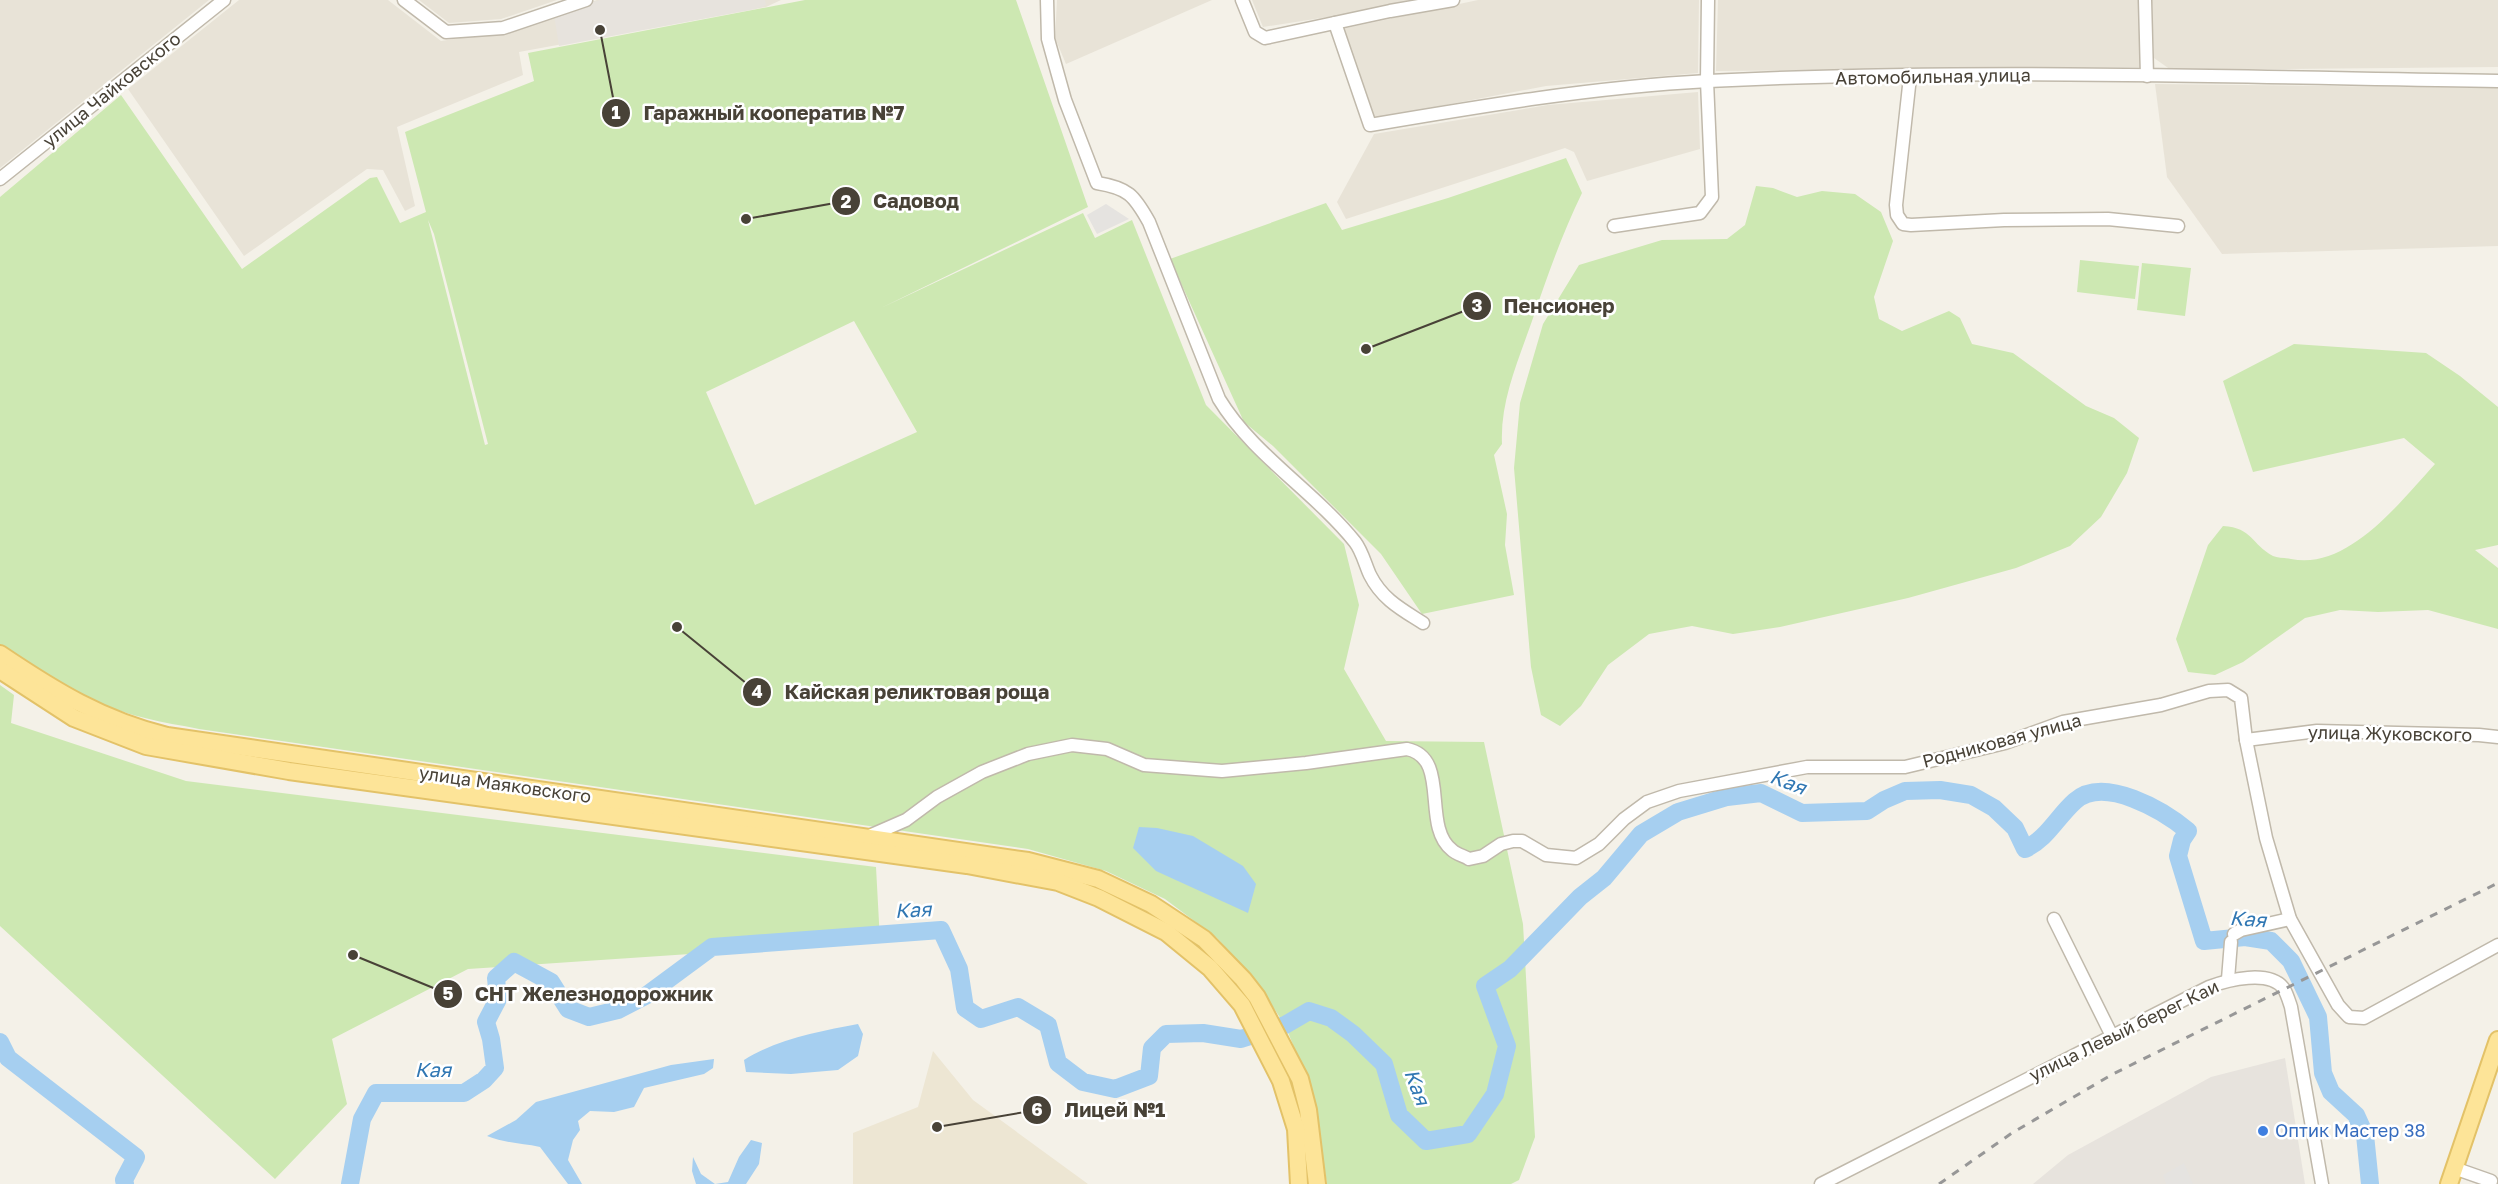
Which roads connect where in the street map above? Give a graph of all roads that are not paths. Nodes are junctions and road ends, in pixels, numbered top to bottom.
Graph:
1 (224, 0) edge
2 (404, 0) edge
3 (586, 0) edge
4 (1047, 0) edge
5 (1242, 0) edge
6 (1453, 0) edge
7 (1708, 0) edge
8 (2145, 0) edge
9 (1335, 23) junction
10 (2146, 76) junction
11 (1910, 77) junction
12 (1707, 81) junction
13 (2498, 81) edge
14 (0, 179) edge
15 (1614, 226) dead end
16 (2178, 226) dead end
17 (1423, 623) dead end
18 (0, 654) edge
19 (0, 670) edge
20 (2498, 737) edge
21 (2246, 740) junction
22 (866, 838) junction
23 (2054, 919) dead end
24 (2290, 919) junction
25 (2498, 945) edge
26 (2228, 979) junction
27 (2112, 1036) junction
28 (2498, 1040) edge
29 (2451, 1176) edge
30 (1299, 1184) edge
31 (1317, 1184) edge
32 (1821, 1184) edge
33 (2322, 1184) edge
34 (2490, 1184) edge

1 - 14 street, улица Чайковского
2 - 3 street
4 - 17 street
5 - 9 street
6 - 9 street
7 - 12 street
8 - 10 street
9 - 12 street, Автомобильная улица
10 - 11 street, Автомобильная улица
10 - 13 street, Автомобильная улица
11 - 12 street, Автомобильная улица
11 - 16 street
12 - 15 street
18 - 22 main road, улица Маяковского
19 - 30 main road, улица Маяковского
20 - 21 street, улица Жуковского
21 - 22 street, Родниковая улица
21 - 24 street
22 - 31 main road, улица Маяковского
23 - 27 street
24 - 25 street
24 - 26 street
26 - 27 street, улица Левый берег Каи
26 - 33 street, улица Левый берег Каи
27 - 32 street, улица Левый берег Каи
28 - 29 main road
29 - 34 street

